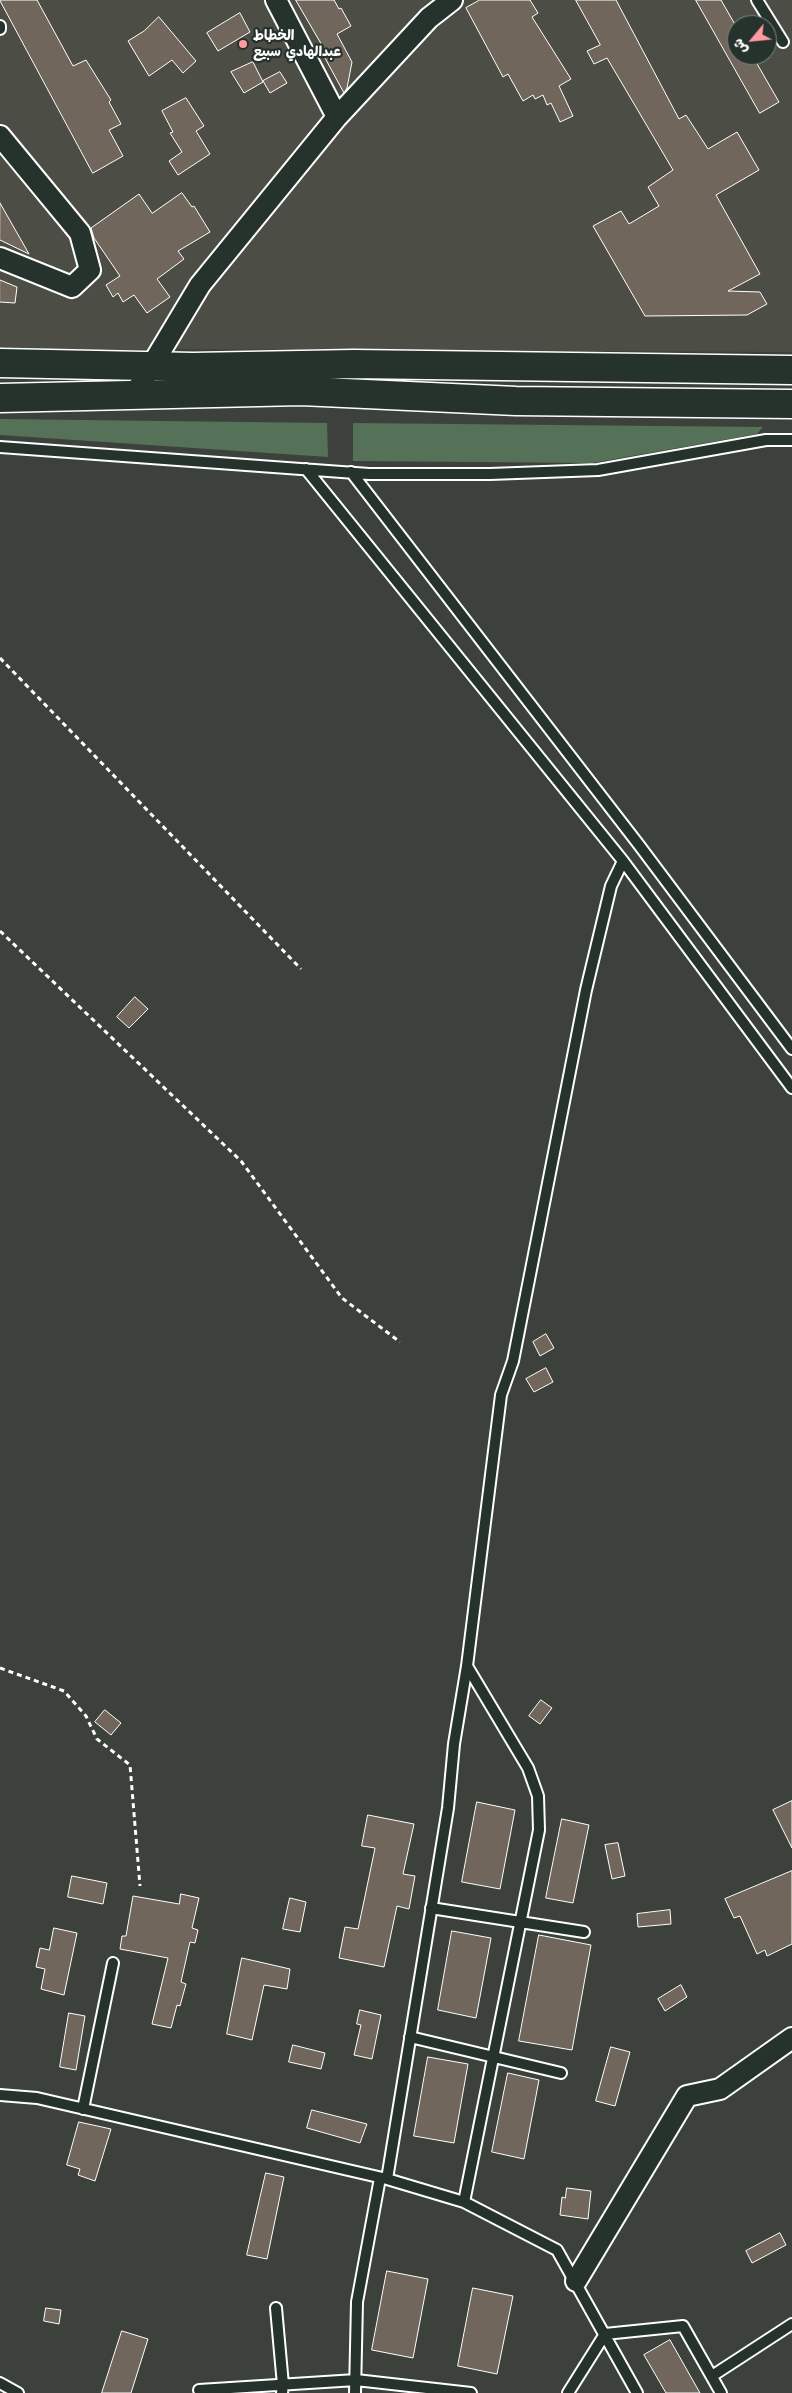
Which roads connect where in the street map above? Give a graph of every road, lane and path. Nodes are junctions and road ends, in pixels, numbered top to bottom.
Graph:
1 (276, 0) edge
2 (757, 0) edge
3 (445, 2) edge
4 (783, 42) dead end
5 (337, 117) junction
6 (0, 136) edge
7 (0, 258) edge
8 (0, 362) edge
9 (152, 366) junction
10 (792, 370) edge
11 (134, 395) junction
12 (0, 398) edge
13 (792, 404) edge
14 (792, 440) edge
15 (0, 447) edge
16 (306, 469) junction
17 (351, 472) junction
18 (0, 658) edge
19 (623, 861) junction
20 (0, 930) edge
21 (301, 969) dead end
22 (792, 1049) edge
23 (792, 1088) edge
24 (400, 1342) dead end
25 (467, 1666) junction
26 (0, 1668) edge
27 (140, 1886) dead end
28 (431, 1908) junction
29 (520, 1922) junction
30 (584, 1932) dead end
31 (113, 1963) dead end
32 (410, 2037) junction
33 (792, 2038) edge
34 (493, 2056) junction
35 (562, 2073) dead end
36 (0, 2095) edge
37 (83, 2109) junction
38 (384, 2179) junction
39 (464, 2202) junction
40 (576, 2281) junction
41 (276, 2308) dead end
42 (792, 2324) edge
43 (605, 2334) junction
44 (712, 2376) junction
45 (356, 2380) junction
46 (0, 2383) edge
47 (283, 2389) edge
48 (199, 2390) dead end
49 (18, 2393) edge
50 (355, 2393) edge
51 (471, 2393) edge
52 (568, 2393) edge
53 (637, 2393) edge
54 (721, 2393) edge

1 - 5 street
2 - 4 lane
3 - 5 street
5 - 9 street
6 - 7 street
8 - 9 main road
9 - 10 main road
9 - 11 street
11 - 12 main road
11 - 13 main road
14 - 17 lane
15 - 16 lane
16 - 17 lane
16 - 19 lane
17 - 22 lane
18 - 21 path
19 - 23 lane
19 - 25 lane
20 - 24 path
25 - 28 lane
25 - 29 lane
26 - 27 path
28 - 29 lane
28 - 32 lane
29 - 30 lane
29 - 34 lane
31 - 37 lane
32 - 34 lane
32 - 38 lane
33 - 40 street
34 - 35 lane
34 - 39 lane
36 - 37 lane
37 - 38 lane
38 - 39 lane
38 - 45 lane
39 - 40 lane
40 - 43 lane
41 - 47 lane
42 - 44 lane
43 - 44 lane
43 - 52 lane
43 - 53 lane
44 - 54 lane
45 - 47 lane
45 - 50 lane
45 - 51 lane
46 - 49 lane
47 - 48 lane

